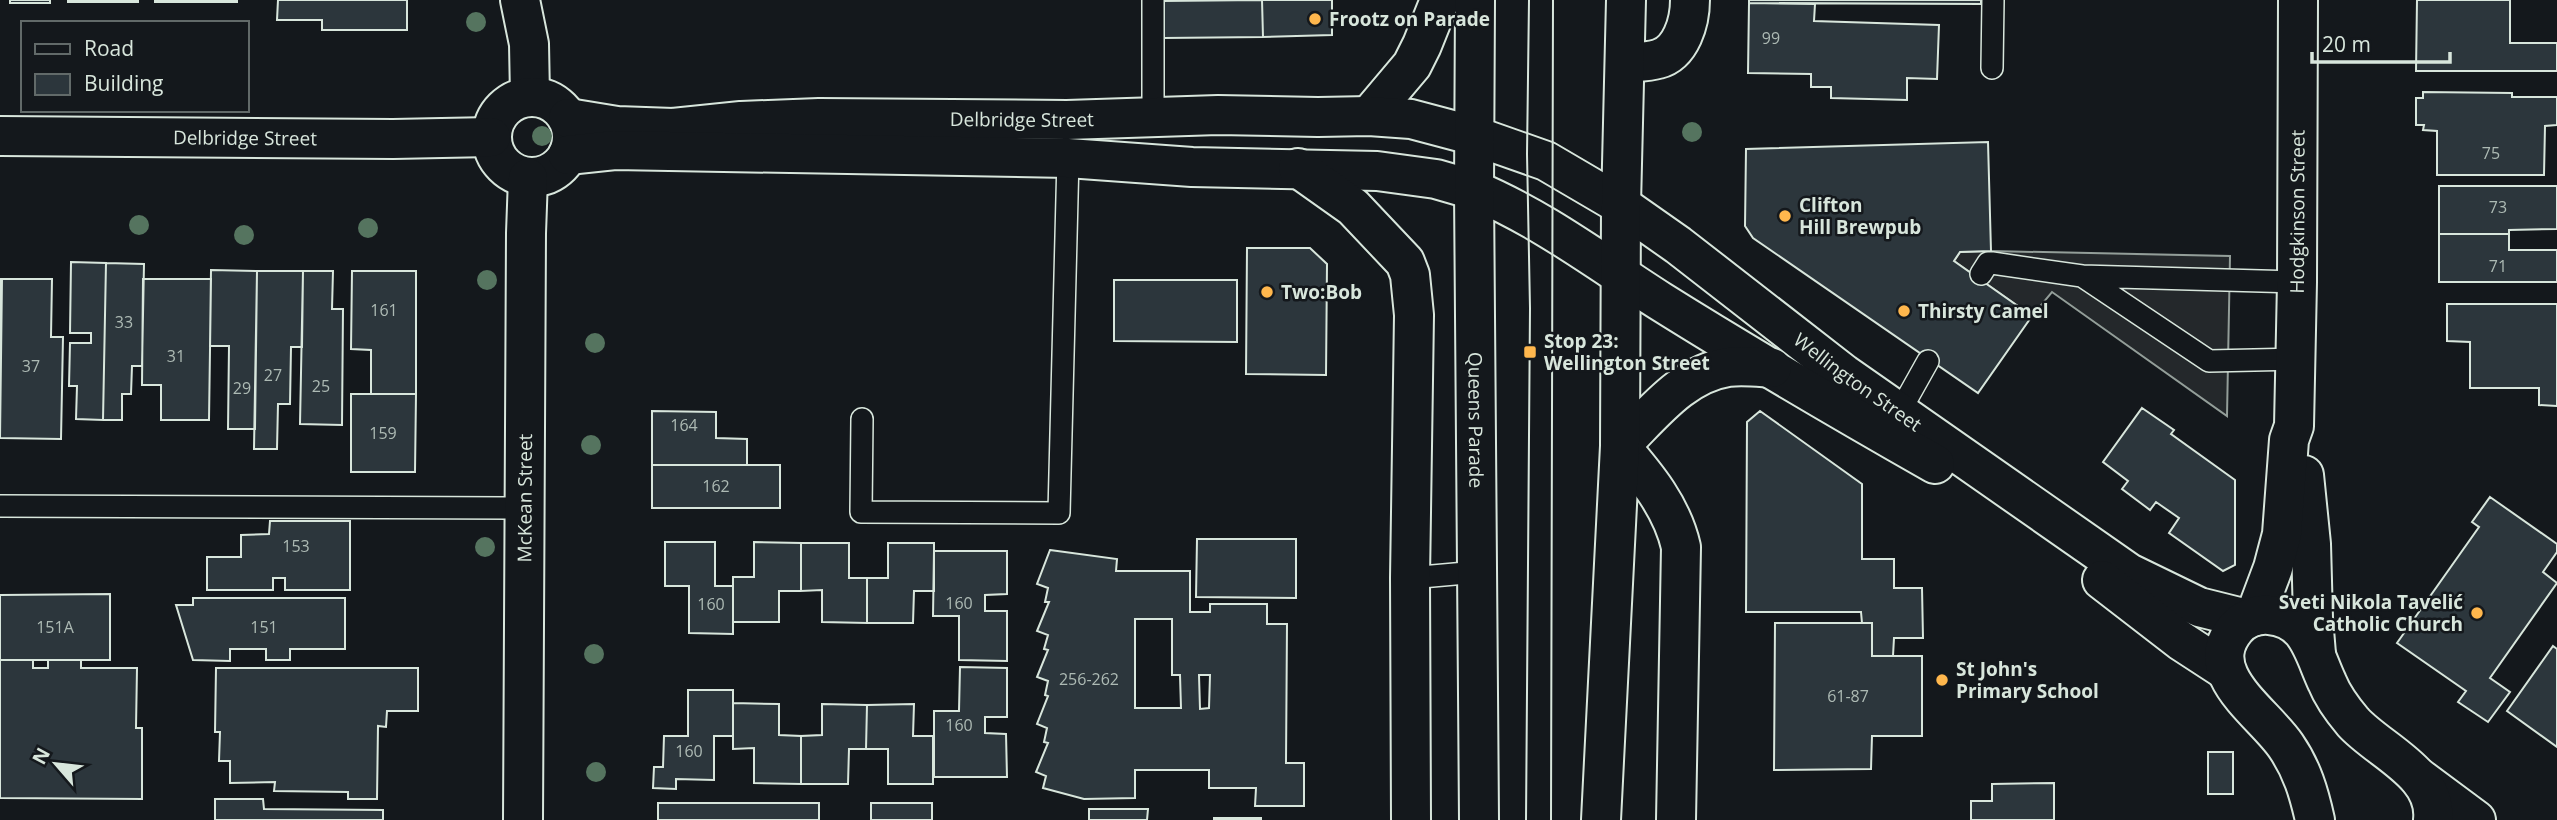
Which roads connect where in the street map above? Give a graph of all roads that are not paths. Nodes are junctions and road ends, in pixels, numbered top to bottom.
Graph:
1 (520, 0) edge
2 (537, 0) edge
3 (1153, 0) edge
4 (1440, 0) edge
5 (1626, 0) edge
6 (1690, 0) edge
7 (1993, 0) edge
8 (2298, 0) edge
9 (1468, 7) edge
10 (529, 44) junction
11 (1625, 64) junction
12 (1992, 68) dead end
13 (530, 96) junction
14 (1369, 116) junction
15 (1153, 117) junction
16 (0, 136) edge
17 (1475, 136) junction
18 (491, 137) junction
19 (568, 137) junction
20 (1068, 158) junction
21 (1298, 168) junction
22 (528, 178) junction
23 (1474, 190) junction
24 (1621, 205) junction
25 (1981, 274) dead end
26 (1621, 276) junction
27 (2082, 276) junction
28 (2297, 282) junction
29 (2295, 359) junction
30 (1928, 361) dead end
31 (1772, 368) junction
32 (862, 419) dead end
33 (1893, 424) junction
34 (2294, 426) junction
35 (1620, 446) junction
36 (0, 506) edge
37 (525, 508) junction
38 (1477, 572) junction
39 (1410, 578) junction
40 (2251, 617) junction
41 (2316, 654) junction
42 (2224, 669) junction
43 (2411, 771) junction
44 (2312, 816) edge
45 (523, 820) edge
46 (1411, 820) edge
47 (1479, 820) edge
48 (1601, 820) edge
49 (1676, 820) edge
50 (2433, 820) edge
51 (2476, 820) edge

1 - 10 street
2 - 10 street
3 - 15 lane
4 - 14 street
5 - 11 street
6 - 11 street
7 - 12 lane
8 - 28 street, Hodgkinson Street
9 - 17 street, Queens Parade
10 - 13 street
11 - 24 street
13 - 18 street
13 - 19 street
14 - 15 street, Delbridge Street
14 - 17 street, Delbridge Street
15 - 19 street, Delbridge Street
16 - 18 street, Delbridge Street
17 - 23 street, Queens Parade
17 - 24 street, Wellington Street
18 - 22 street
19 - 20 street, Delbridge Street
19 - 22 street
20 - 21 street, Delbridge Street
20 - 32 lane
21 - 23 street, Delbridge Street
21 - 39 street
22 - 37 street, McKean Street
23 - 26 street, Wellington Street
23 - 38 street, Queens Parade
24 - 26 street
24 - 33 street, Wellington Street
25 - 27 lane
26 - 31 street, Wellington Street
26 - 35 street
27 - 28 lane
27 - 29 lane
28 - 29 street, Hodgkinson Street
29 - 34 street, Hodgkinson Street
30 - 33 lane
31 - 33 street, Wellington Street
31 - 35 street
33 - 40 street, Wellington Street
33 - 42 street, Wellington Street
34 - 40 street, Hodgkinson Street
34 - 41 street, Hodgkinson Street
35 - 48 street
35 - 49 street
36 - 37 lane
37 - 45 street, McKean Street
38 - 39 lane
38 - 47 street, Queens Parade
39 - 46 street
40 - 41 street, Wellington Street
40 - 42 street, Hodgkinson Street
41 - 43 street
42 - 44 street, Wellington Street
43 - 50 street
43 - 51 street

